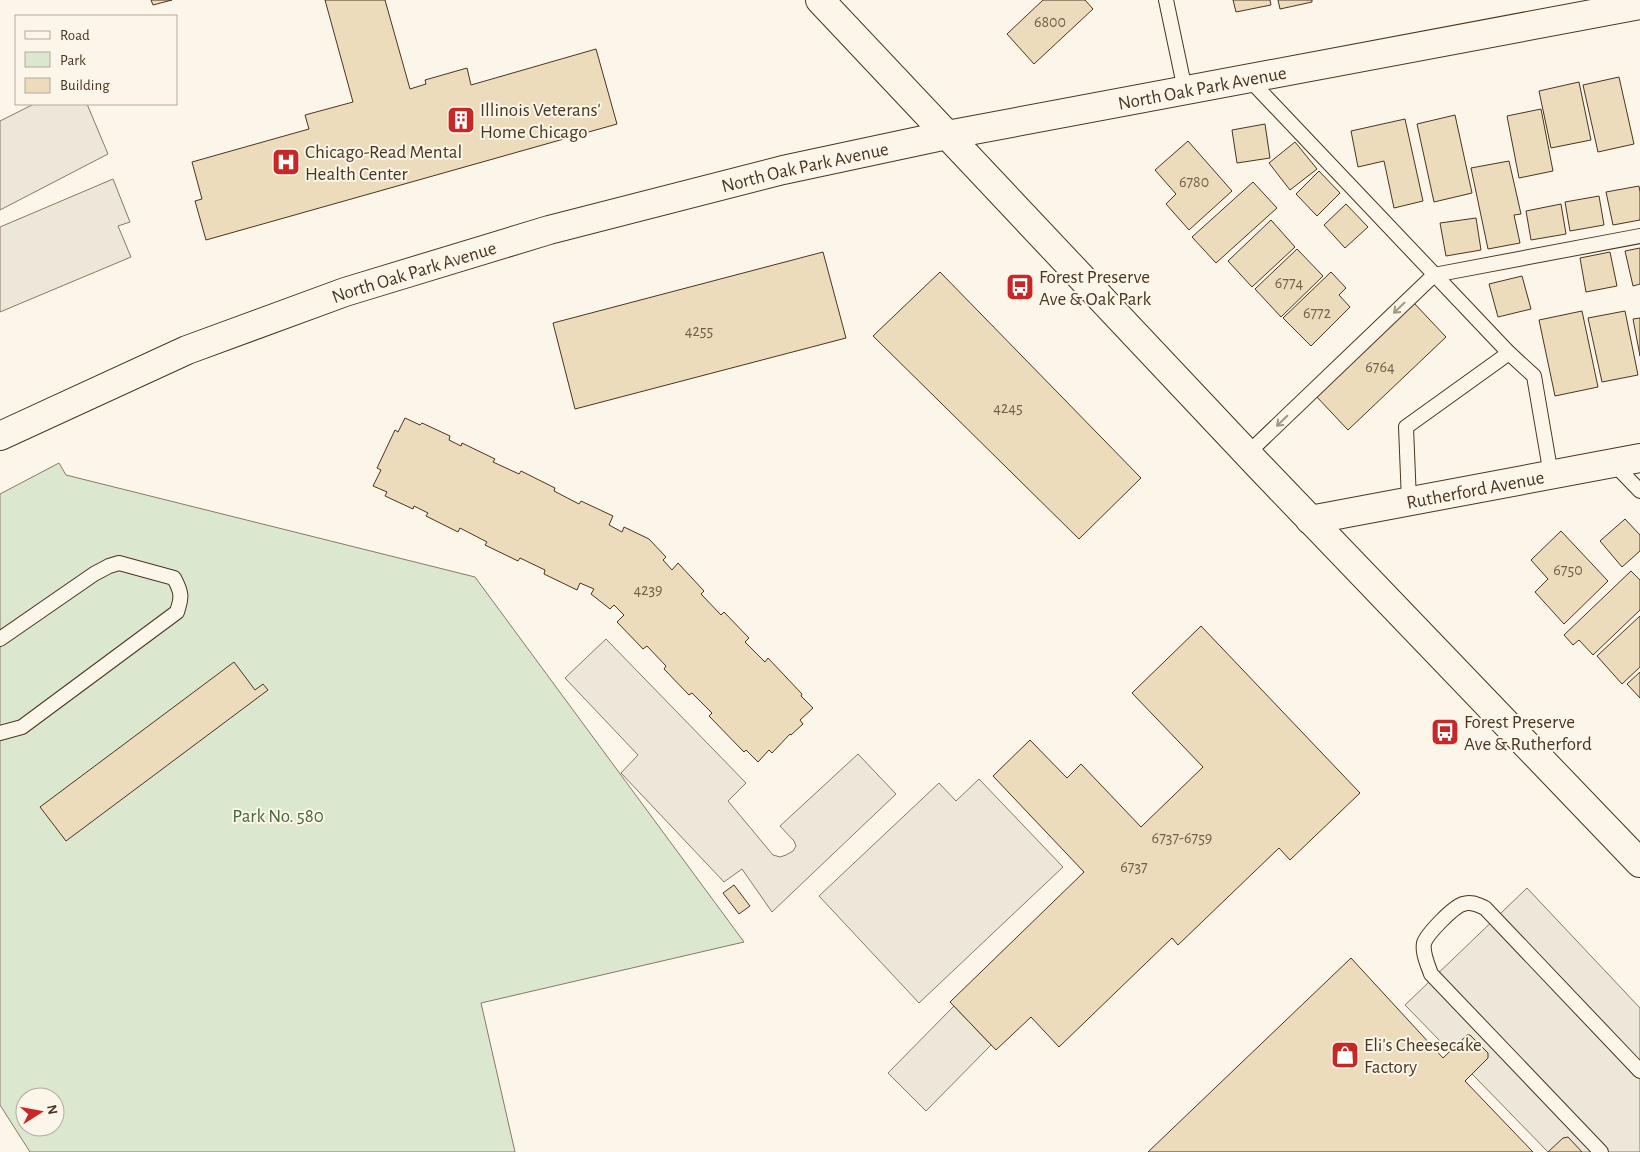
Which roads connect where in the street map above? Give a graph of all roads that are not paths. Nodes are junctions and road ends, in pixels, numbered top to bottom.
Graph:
1 (820, 0) edge
2 (1166, 0) edge
3 (1640, 5) edge
4 (1248, 78) junction
5 (1185, 90) junction
6 (947, 135) junction
7 (1640, 236) edge
8 (1434, 274) junction
9 (1509, 353) junction
10 (0, 436) edge
11 (1247, 454) junction
12 (1640, 458) edge
13 (1613, 463) junction
14 (1551, 475) junction
15 (1640, 491) edge
16 (1409, 501) junction
17 (1310, 520) junction
18 (0, 639) edge
19 (0, 733) edge
20 (1640, 863) edge
21 (1640, 1071) edge
22 (1601, 1152) edge

1 - 6 street
2 - 5 lane
3 - 4 street, North Oak Park Avenue
4 - 5 street, North Oak Park Avenue
4 - 8 lane
5 - 6 street, North Oak Park Avenue
6 - 10 street, North Oak Park Avenue
6 - 11 street
7 - 8 lane
8 - 9 lane
8 -> 11 lane
9 - 14 lane
9 - 16 lane
11 - 17 street
12 - 13 street, Rutherford Avenue
13 - 14 street, Rutherford Avenue
13 - 15 lane
14 - 16 street, Rutherford Avenue
16 - 17 street, Rutherford Avenue
17 - 20 street
18 - 19 lane
21 - 22 lane

